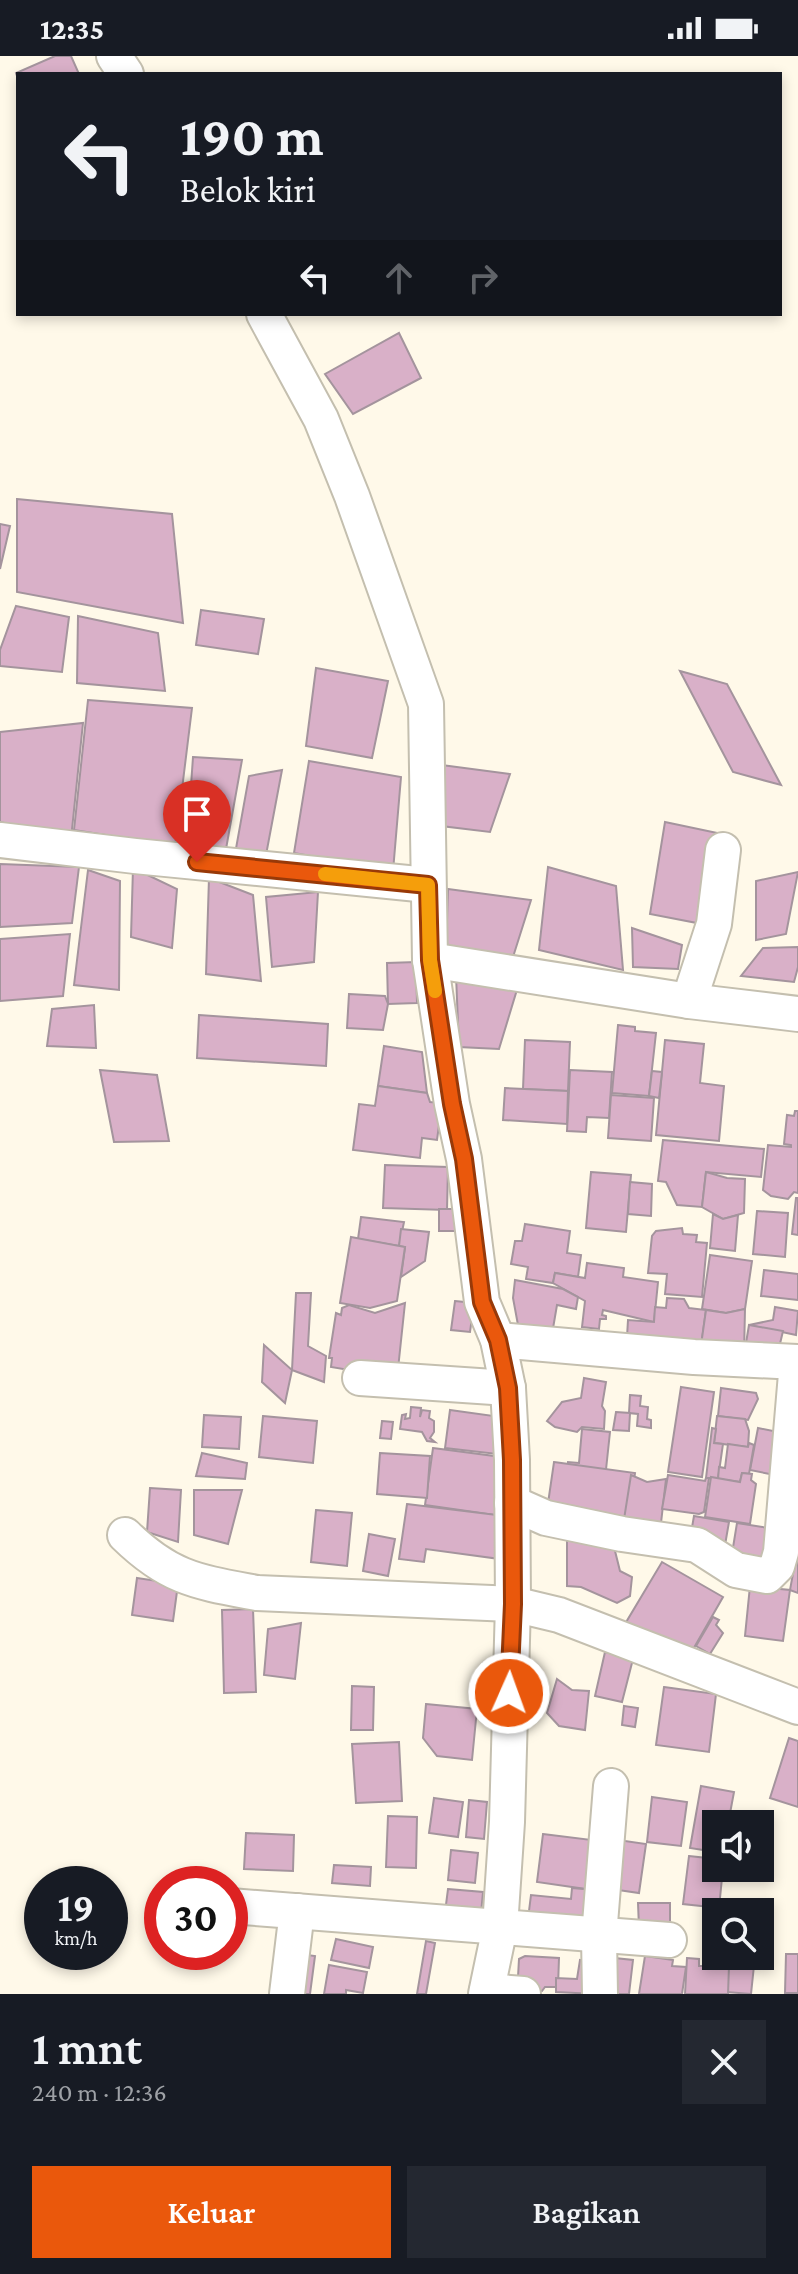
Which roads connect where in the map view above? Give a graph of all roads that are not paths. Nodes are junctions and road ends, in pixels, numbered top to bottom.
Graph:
1 (265, 316) edge
2 (0, 840) edge
3 (723, 850) dead end
4 (428, 885) junction
5 (430, 960) junction
6 (689, 1001) junction
7 (798, 1014) edge
8 (498, 1340) junction
9 (798, 1362) edge
10 (360, 1378) dead end
11 (508, 1388) junction
12 (512, 1503) junction
13 (125, 1535) dead end
14 (513, 1604) junction
15 (798, 1707) edge
16 (611, 1786) dead end
17 (248, 1907) edge
18 (297, 1911) junction
19 (500, 1927) junction
20 (599, 1936) junction
21 (669, 1940) dead end
22 (487, 1993) edge
23 (287, 1994) edge
24 (523, 1994) edge
25 (600, 1994) edge

1 - 4 street
2 - 4 street
3 - 6 street
4 - 5 street
5 - 6 street
5 - 8 street
6 - 7 street
8 - 9 street
8 - 11 street
9 - 12 street
10 - 11 street
11 - 12 street
12 - 14 street
13 - 14 street
14 - 15 street
14 - 19 street
16 - 20 street
17 - 18 street
18 - 19 street
18 - 23 street
19 - 20 street
19 - 22 street
20 - 21 street
20 - 25 street
22 - 24 street

